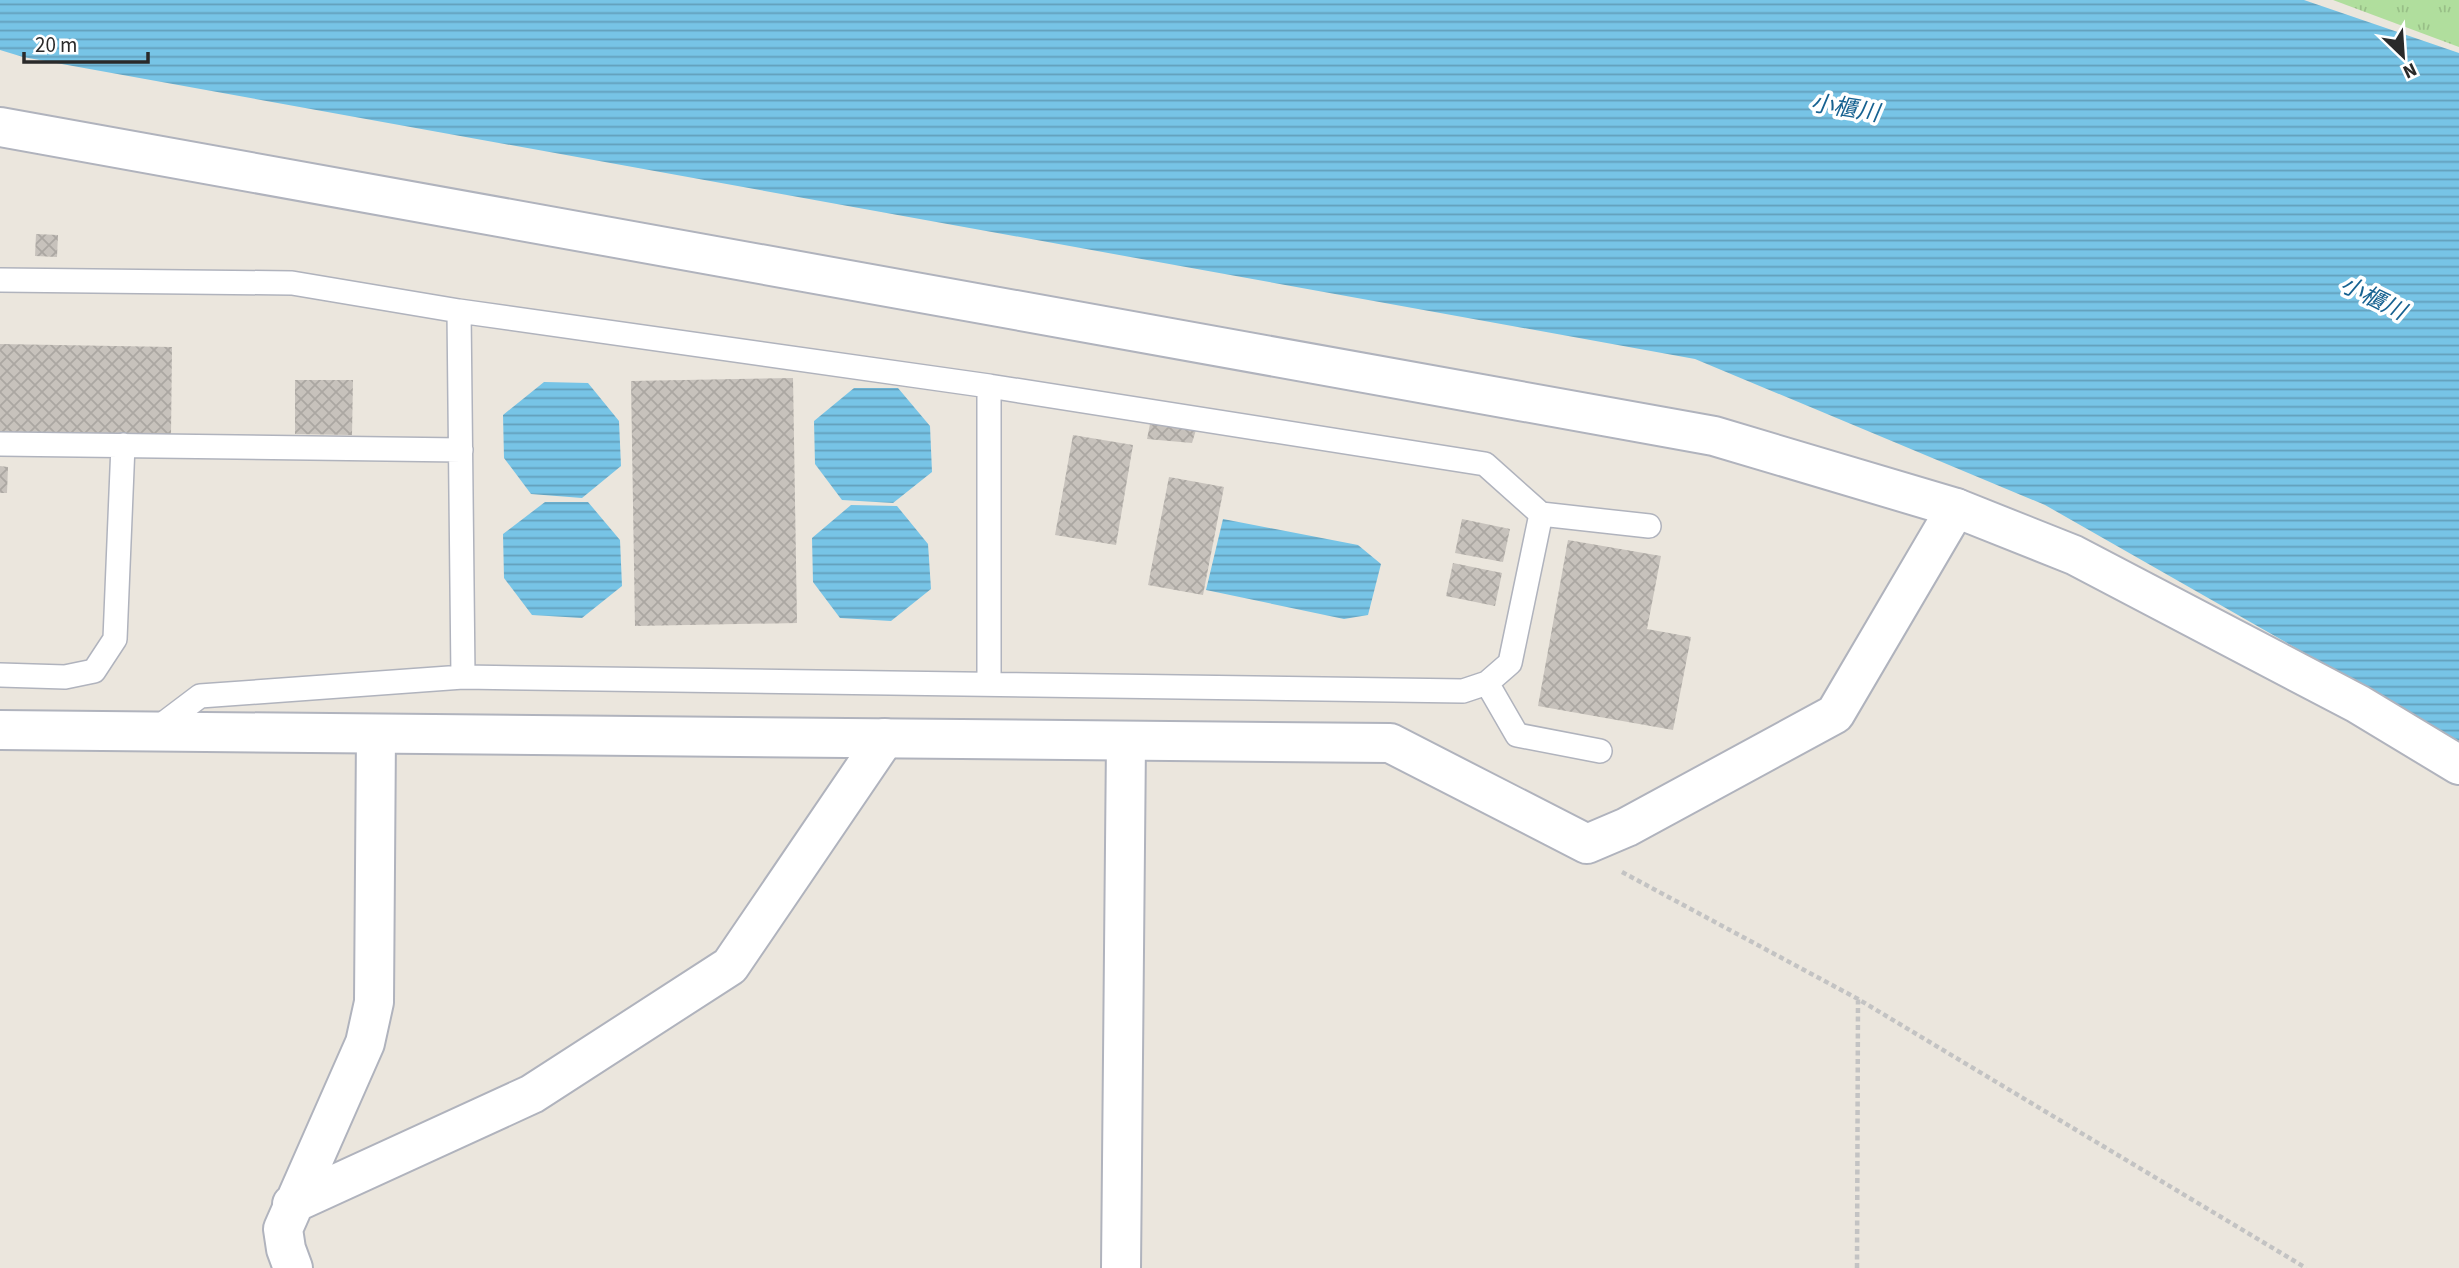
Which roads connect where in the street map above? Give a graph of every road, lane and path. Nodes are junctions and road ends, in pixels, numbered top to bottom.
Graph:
1 (0, 127) edge
2 (0, 280) edge
3 (459, 311) junction
4 (989, 386) junction
5 (0, 443) edge
6 (123, 445) junction
7 (461, 450) junction
8 (1956, 508) junction
9 (1541, 514) junction
10 (1649, 526) dead end
11 (0, 676) edge
12 (463, 677) junction
13 (989, 682) junction
14 (1487, 683) junction
15 (0, 730) edge
16 (152, 732) junction
17 (376, 733) junction
18 (885, 738) junction
19 (1126, 741) junction
20 (1600, 751) dead end
21 (2459, 765) edge
22 (1587, 844) junction
23 (1858, 999) junction
24 (292, 1204) junction
25 (293, 1268) edge
26 (1121, 1268) edge
27 (1857, 1268) edge
28 (2305, 1268) edge

1 - 8 street
2 - 3 lane
3 - 4 lane
3 - 7 lane
4 - 9 lane
4 - 13 lane
5 - 6 lane
6 - 7 lane
6 - 11 lane
7 - 12 lane
8 - 21 street
8 - 22 street
9 - 10 lane
9 - 14 lane
12 - 13 lane
12 - 16 lane
13 - 14 lane
14 - 20 lane
15 - 16 street
16 - 17 street
17 - 18 street
17 - 24 street
18 - 19 street
18 - 24 street
19 - 22 street
19 - 26 street
22 - 23 path
23 - 27 path
23 - 28 path
24 - 25 street

